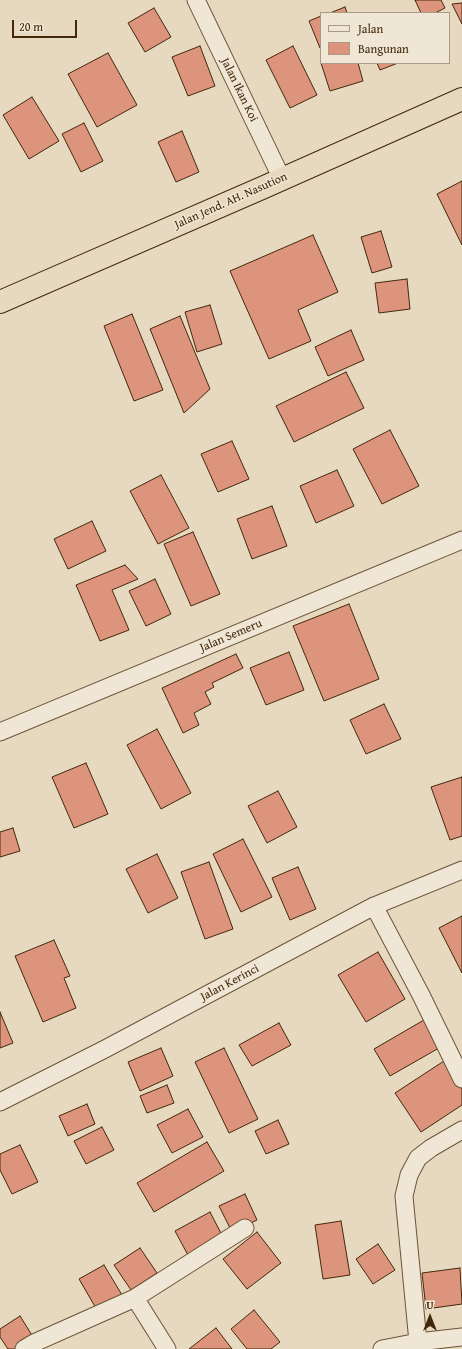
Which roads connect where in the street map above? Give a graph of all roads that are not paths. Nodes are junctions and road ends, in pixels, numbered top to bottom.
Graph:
1 (196, 0) edge
2 (462, 98) edge
3 (282, 179) junction
4 (0, 302) edge
5 (462, 540) edge
6 (0, 732) edge
7 (462, 870) edge
8 (374, 906) junction
9 (462, 1079) edge
10 (0, 1102) edge
11 (462, 1130) edge
12 (245, 1228) dead end
13 (135, 1298) junction
14 (462, 1337) edge
15 (418, 1342) junction
16 (24, 1349) edge
17 (167, 1349) edge
18 (382, 1349) edge

1 - 3 street, Jalan Ikan Koi
2 - 3 highway, Jalan Jend. AH. Nasution
3 - 4 highway, Jalan Jend. AH. Nasution
5 - 6 street, Jalan Semeru
7 - 8 street, Jalan Kerinci
8 - 9 street
8 - 10 street, Jalan Kerinci
11 - 15 street
12 - 13 street
13 - 16 street
13 - 17 street
14 - 15 street
15 - 18 street

